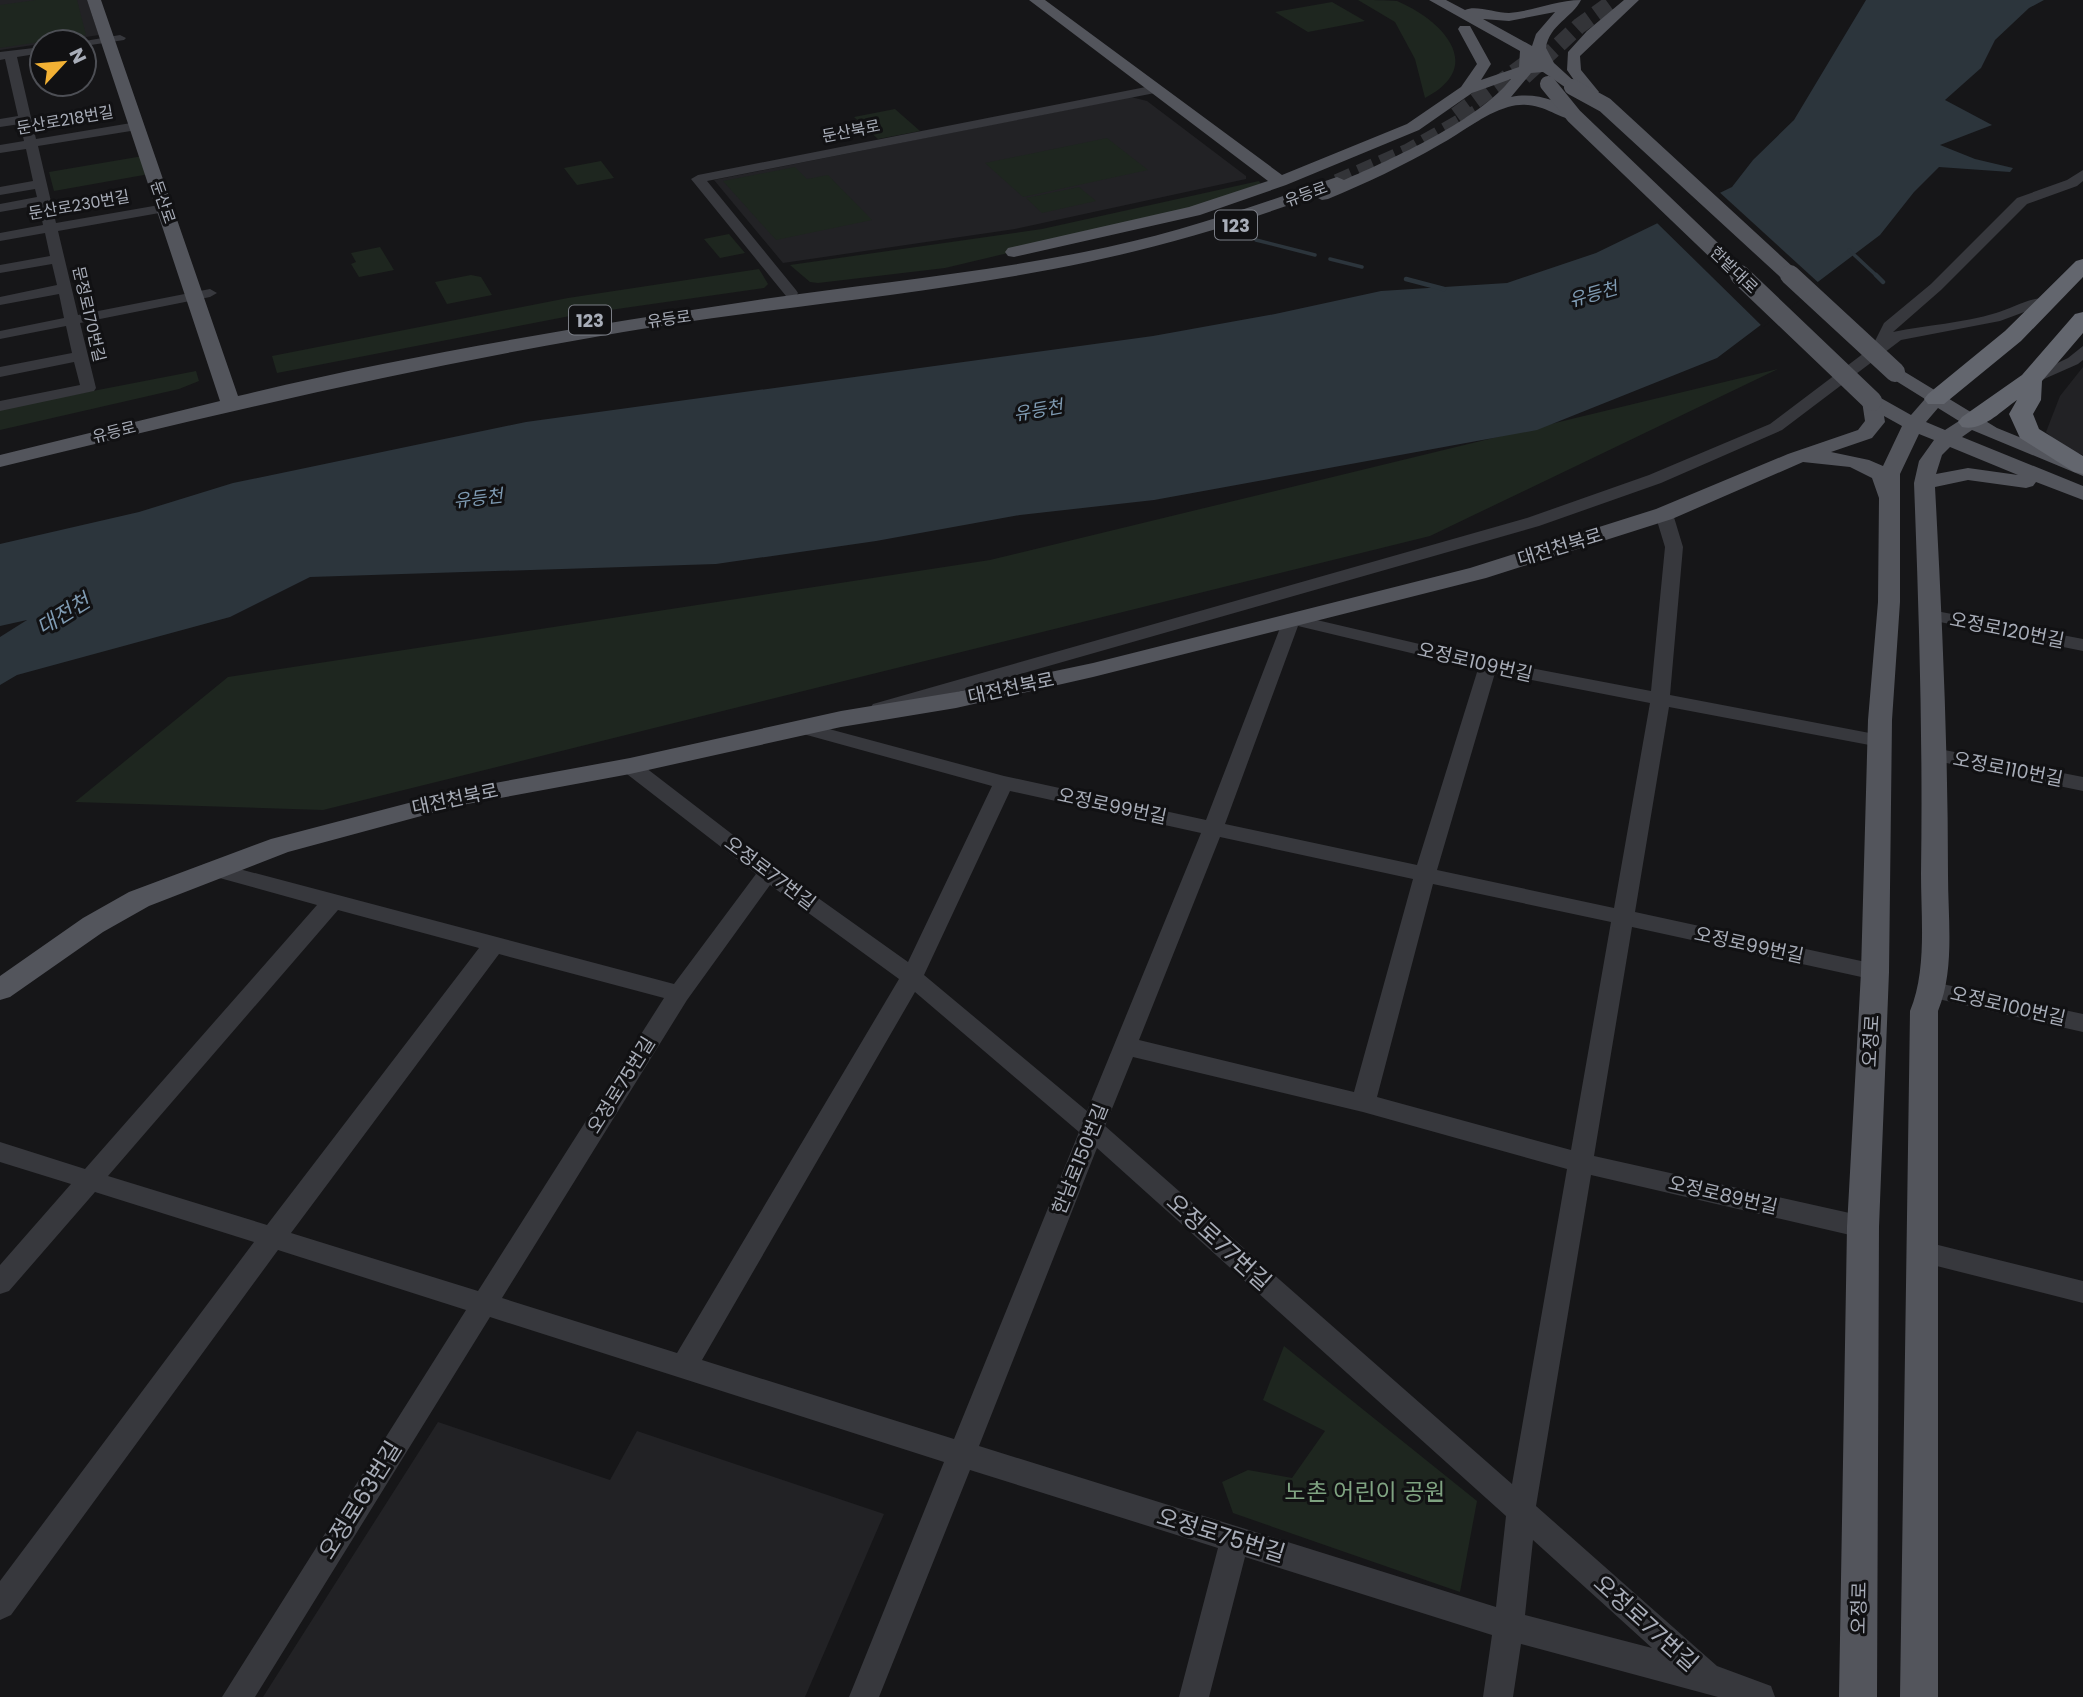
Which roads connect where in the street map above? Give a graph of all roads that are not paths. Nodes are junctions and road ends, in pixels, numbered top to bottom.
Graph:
1 (94, 0) edge
2 (107, 0) edge
3 (1036, 0) edge
4 (1576, 0) edge
5 (1632, 0) edge
6 (1431, 1) edge
7 (1465, 29) junction
8 (114, 39) junction
9 (98, 41) edge
10 (1527, 49) junction
11 (28, 52) edge
12 (5, 55) edge
13 (1527, 69) junction
14 (8, 76) edge
15 (1549, 76) junction
16 (1573, 78) junction
17 (1156, 89) junction
18 (1467, 90) junction
19 (1484, 111) junction
20 (1574, 116) junction
21 (26, 119) junction
22 (0, 123) edge
23 (136, 126) junction
24 (31, 144) junction
25 (0, 149) edge
26 (2083, 174) edge
27 (34, 175) junction
28 (1332, 180) tunnel mouth
29 (1280, 182) junction
30 (0, 191) edge
31 (45, 201) junction
32 (0, 208) edge
33 (165, 208) junction
34 (51, 228) junction
35 (0, 237) edge
36 (58, 259) junction
37 (2083, 265) edge
38 (0, 270) edge
39 (962, 275) junction
40 (65, 288) junction
41 (791, 293) junction
42 (202, 294) junction
43 (0, 301) edge
44 (2048, 302) junction
45 (2083, 319) edge
46 (73, 320) junction
47 (0, 335) edge
48 (1878, 348) junction
49 (2083, 351) edge
50 (81, 356) junction
51 (0, 372) edge
52 (2030, 380) junction
53 (237, 395) junction
54 (1936, 399) junction
55 (1872, 401) junction
56 (0, 406) edge
57 (1970, 422) junction
58 (1913, 424) junction
59 (1949, 438) junction
60 (0, 446) edge
61 (1795, 458) junction
62 (0, 461) edge
63 (2083, 468) edge
64 (1890, 474) junction
65 (1924, 483) junction
66 (2083, 494) edge
67 (1891, 502) junction
68 (1664, 514) junction
69 (1931, 615) junction
70 (1291, 619) junction
71 (2083, 645) edge
72 (1096, 646) junction
73 (1488, 666) junction
74 (956, 700) junction
75 (1660, 701) junction
76 (841, 719) junction
77 (803, 728) junction
78 (1880, 741) junction
79 (1934, 754) junction
80 (630, 766) junction
81 (1004, 783) junction
82 (2083, 784) edge
83 (1213, 828) junction
84 (214, 869) junction
85 (768, 873) junction
86 (1424, 874) junction
87 (333, 901) junction
88 (1623, 918) junction
89 (494, 944) junction
90 (1875, 972) junction
91 (912, 977) junction
92 (0, 990) edge
93 (1933, 990) junction
94 (679, 994) junction
95 (2083, 1023) edge
96 (1126, 1046) junction
97 (1363, 1103) junction
98 (1093, 1129) junction
99 (0, 1152) edge
100 (1582, 1163) junction
101 (88, 1179) junction
102 (1863, 1227) junction
103 (272, 1237) junction
104 (1922, 1252) junction
105 (0, 1283) edge
106 (2083, 1292) edge
107 (484, 1303) junction
108 (684, 1366) junction
109 (962, 1454) junction
110 (1521, 1512) junction
111 (1235, 1539) junction
112 (0, 1605) edge
113 (1509, 1626) junction
114 (1716, 1688) edge
115 (237, 1697) edge
116 (864, 1697) edge
117 (1194, 1697) edge
118 (1497, 1697) edge
119 (1760, 1697) edge
120 (1858, 1697) edge
121 (1919, 1697) edge

1 - 8 main road, 둔산로
2 - 8 main road, 둔산로
3 - 17 main road
4 - 6 main road
4 - 15 main road
5 - 16 main road
6 - 7 main road, 한밭대로
6 - 10 main road, 한밭대로
7 - 13 main road, 한밭대로
7 - 18 main road
8 - 9 street
8 - 23 main road, 둔산로
8 - 42 main road, 둔산로
10 - 13 main road
10 - 15 main road, 한밭대로
11 - 12 street
12 - 14 street, 문정로170번길
13 - 15 main road, 한밭대로
13 - 18 main road, 123
13 - 19 main road, 123
14 - 21 street, 문정로170번길
15 - 16 main road, 한밭대로
15 - 20 main road, 한밭대로, bridge
16 - 54 main road, 한밭대로, bridge
17 - 29 main road
17 - 41 street, 둔산북로
18 - 29 main road, 123
19 - 20 main road
19 - 39 main road, 123
20 - 55 main road, 한밭대로, bridge
21 - 22 street
21 - 24 street, 문정로170번길
23 - 24 street, 둔산로218번길
23 - 33 main road, 둔산로
24 - 25 street, 둔산로218번길
24 - 27 street, 문정로170번길
26 - 48 street
27 - 30 street
27 - 31 street, 문정로170번길
28 - 39 main road, 유등로
29 - 39 main road, 123
31 - 32 street
31 - 34 street, 문정로170번길
33 - 34 street, 둔산로230번길
33 - 42 main road, 둔산로
34 - 35 street, 둔산로230번길
34 - 36 street, 문정로170번길
36 - 38 street
36 - 40 street, 문정로170번길
37 - 44 highway
39 - 41 main road, 유등로 / 123
39 - 53 main road, 유등로 / 123
40 - 43 street
40 - 46 street, 문정로170번길
41 - 53 main road, 유등로 / 123
42 - 46 street
42 - 53 main road, 둔산로
44 - 48 street
44 - 54 highway
45 - 52 highway
46 - 47 street
46 - 50 street, 문정로170번길
48 - 72 street
49 - 52 street
50 - 51 street
50 - 56 street, 문정로170번길
52 - 57 highway
52 - 63 highway
53 - 60 main road, 유등로 / 123
53 - 62 main road, 유등로 / 123
54 - 57 main road, 한밭대로
54 - 58 main road, 오정로
55 - 58 main road, 한밭대로
55 - 61 main road, 대전천북로
55 - 64 main road
57 - 59 main road
57 - 63 main road, 한밭대로
58 - 59 main road, 한밭대로
58 - 64 main road, 오정로
59 - 65 main road
59 - 66 main road, 한밭대로
61 - 67 main road
61 - 68 main road, 대전천북로
64 - 67 main road, 오정로
65 - 66 main road
65 - 69 main road
67 - 78 main road, 오정로
68 - 70 main road, 대전천북로
68 - 75 street
69 - 71 street, 오정로120번길
69 - 79 main road
70 - 73 street, 오정로109번길
70 - 74 main road, 대전천북로
70 - 83 street, 한남로150번길
72 - 74 street
72 - 76 street
73 - 75 street, 오정로109번길
73 - 86 street
74 - 76 main road, 대전천북로
75 - 78 street, 오정로109번길
75 - 88 street
76 - 77 main road, 대전천북로
77 - 80 main road, 대전천북로
77 - 81 street, 오정로99번길
78 - 90 main road, 오정로
79 - 82 street, 오정로110번길
79 - 93 main road
80 - 84 main road, 대전천북로
80 - 85 street, 오정로77번길
81 - 83 street, 오정로99번길
81 - 91 street
83 - 86 street, 오정로99번길
83 - 96 street, 한남로150번길
84 - 87 street
84 - 92 main road, 대전천북로
85 - 91 street, 오정로77번길
85 - 94 street, 오정로75번길
86 - 88 street, 오정로99번길
86 - 97 street
87 - 89 street
87 - 101 street
88 - 90 street, 오정로99번길
88 - 100 street
89 - 94 street
89 - 103 street
90 - 102 main road, 오정로
91 - 98 street, 오정로77번길
91 - 108 street
93 - 95 street, 오정로100번길
93 - 104 main road
94 - 107 street, 오정로75번길
96 - 97 street, 오정로89번길
96 - 98 street, 한남로150번길
97 - 100 street, 오정로89번길
98 - 109 street, 한남로150번길
98 - 110 street, 오정로77번길
99 - 101 street, 오정로75번길
100 - 102 street, 오정로89번길
100 - 110 street
101 - 103 street, 오정로75번길
101 - 105 street
102 - 120 main road, 오정로
103 - 107 street, 오정로75번길
103 - 112 street
104 - 106 street
104 - 121 main road
107 - 108 street, 오정로75번길
107 - 115 street, 오정로63번길
108 - 109 street, 오정로75번길
109 - 111 street, 오정로75번길
109 - 116 street, 한남로150번길
110 - 113 street
110 - 114 street, 오정로77번길
111 - 113 street, 오정로75번길
111 - 117 street
113 - 114 street, 오정로75번길
113 - 118 street
114 - 119 street, 오정로75번길

